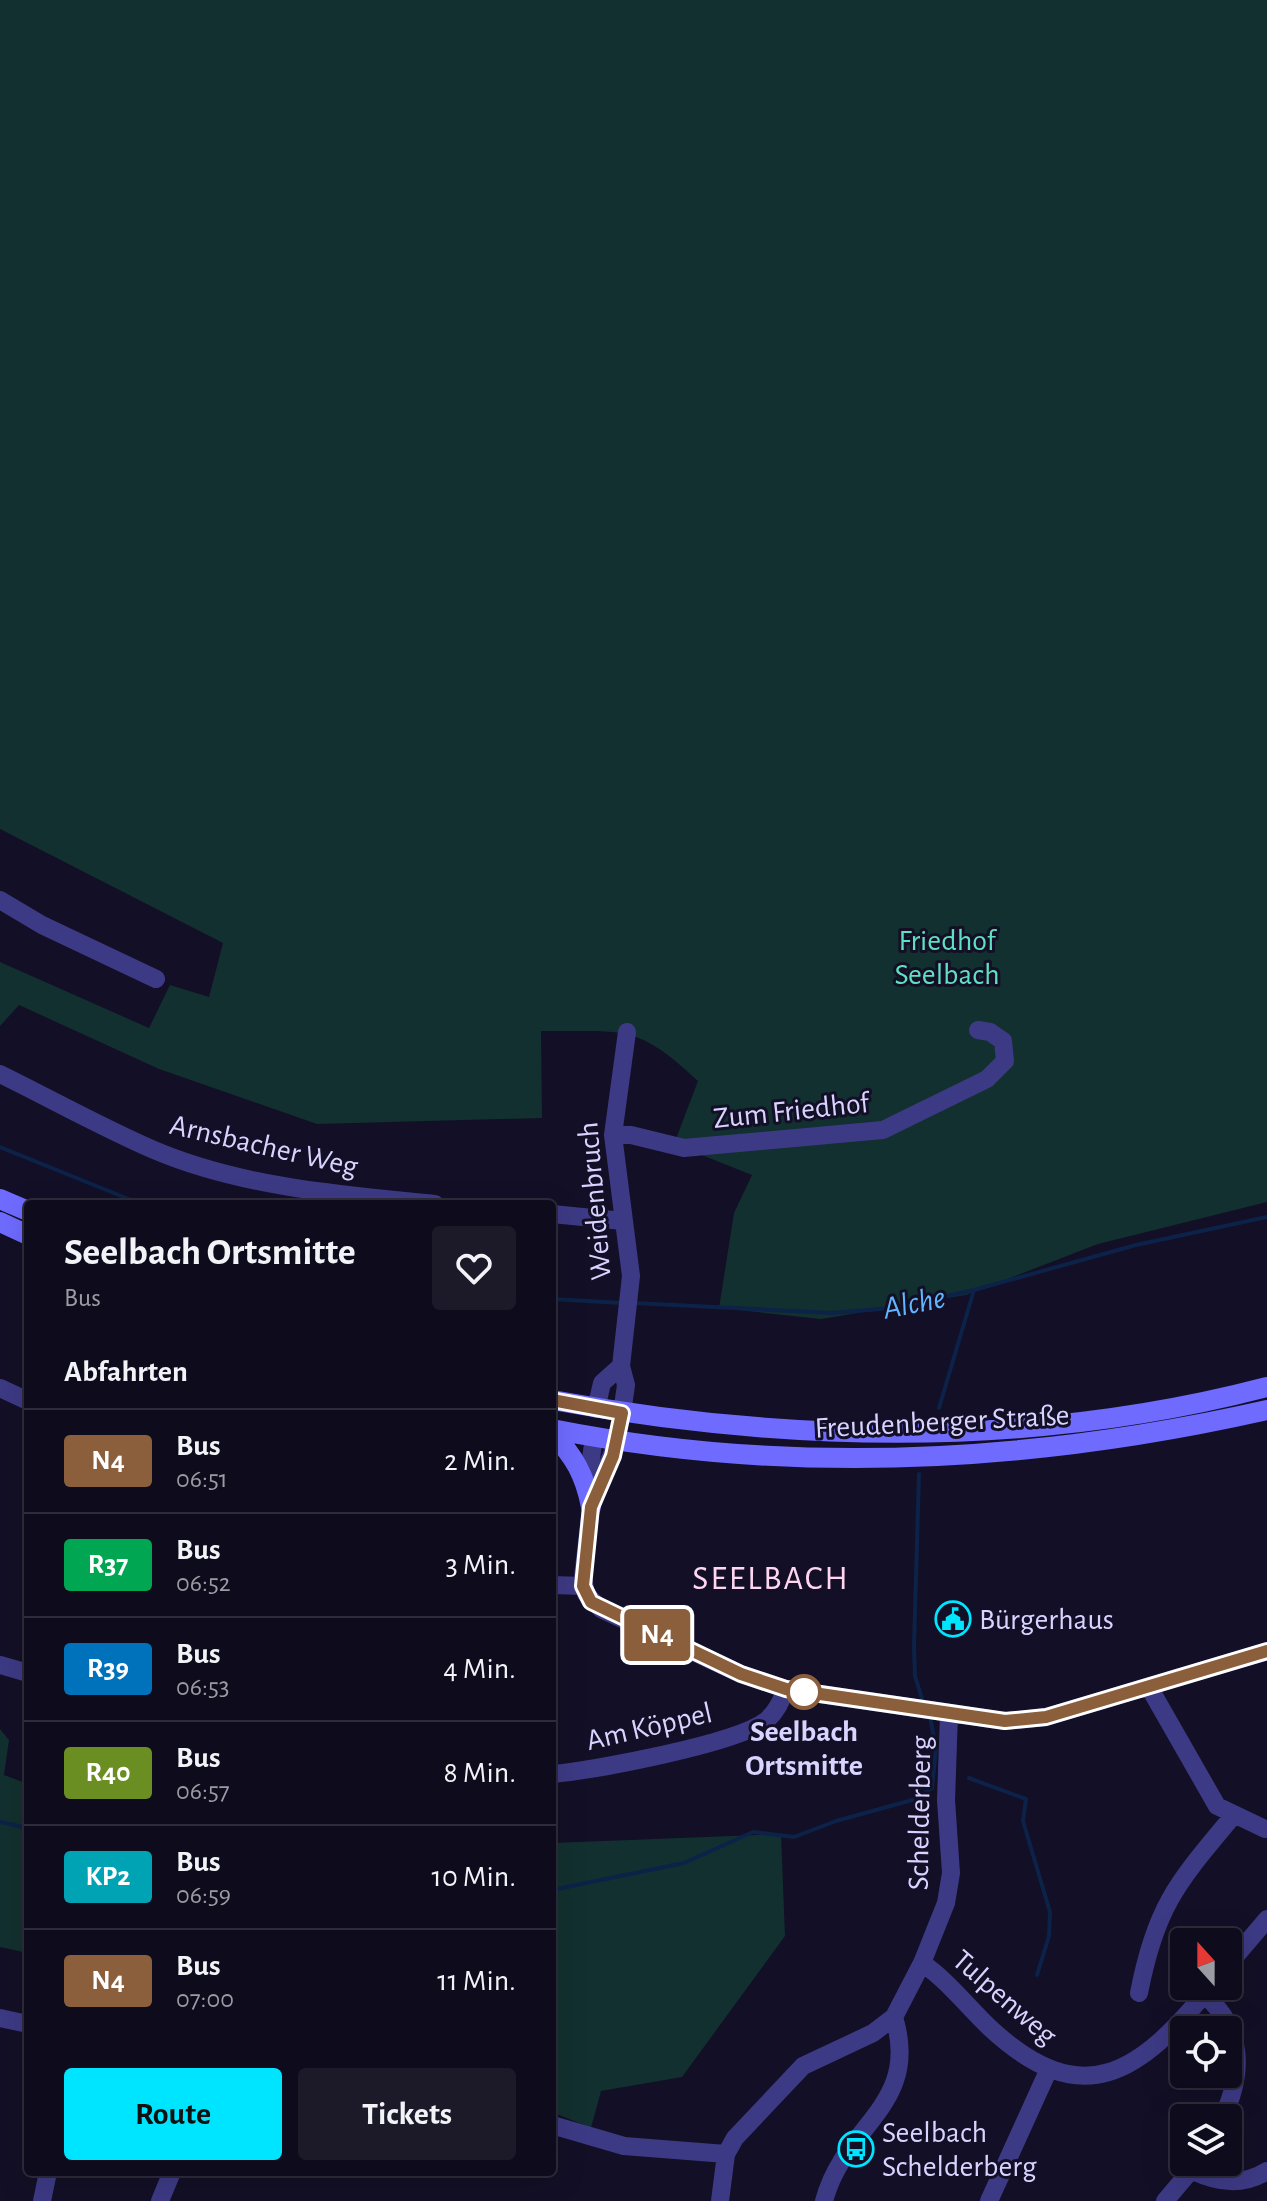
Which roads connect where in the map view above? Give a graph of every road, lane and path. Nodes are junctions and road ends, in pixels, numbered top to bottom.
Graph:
1 (0, 900) edge
2 (156, 979) dead end
3 (978, 1030) dead end
4 (627, 1032) dead end
5 (0, 1074) edge
6 (613, 1135) junction
7 (0, 1199) edge
8 (401, 1200) edge
9 (24, 1209) edge
10 (556, 1214) edge
11 (623, 1221) junction
12 (0, 1222) edge
13 (24, 1233) edge
14 (621, 1366) junction
15 (1267, 1387) edge
16 (0, 1388) edge
17 (24, 1399) edge
18 (556, 1401) edge
19 (596, 1409) junction
20 (1267, 1410) edge
21 (622, 1413) junction
22 (556, 1432) edge
23 (556, 1435) edge
24 (594, 1437) junction
25 (617, 1441) junction
26 (589, 1497) junction
27 (556, 1585) edge
28 (583, 1586) junction
29 (1267, 1651) edge
30 (0, 1665) edge
31 (24, 1672) edge
32 (1149, 1687) junction
33 (786, 1689) junction
34 (949, 1714) junction
35 (556, 1773) edge
36 (1233, 1816) junction
37 (1265, 1829) dead end
38 (1267, 1919) edge
39 (1242, 1948) edge
40 (922, 1963) junction
41 (1139, 1993) dead end
42 (1199, 2000) edge
43 (1213, 2000) edge
44 (894, 2017) junction
45 (0, 2018) edge
46 (24, 2023) edge
47 (1048, 2071) junction
48 (1228, 2104) edge
49 (556, 2126) edge
50 (726, 2154) junction
51 (1267, 2171) edge
52 (47, 2176) edge
53 (170, 2176) edge
54 (1187, 2176) edge
55 (1208, 2176) edge
56 (42, 2201) edge
57 (160, 2201) edge
58 (720, 2201) edge
59 (824, 2201) edge
60 (989, 2201) edge
61 (1165, 2201) edge

1 - 2 street
3 - 6 street, Zum Friedhof
4 - 6 street, Weidenbruch
5 - 8 street, Arnsbacher Weg
6 - 11 street, Weidenbruch
7 - 9 main road
10 - 11 street
11 - 14 street, Weidenbruch
12 - 13 main road
14 - 19 street, Weidenbruch
14 - 21 street, Weidenbruch
15 - 21 main road, Freudenberger Straße
16 - 17 street
18 - 19 main road, Freudenberger Straße
19 - 21 main road, Freudenberger Straße
19 - 24 main road
20 - 25 main road, Freudenberger Straße
21 - 25 main road
22 - 24 main road, Freudenberger Straße
23 - 26 main road
24 - 25 main road, Freudenberger Straße
24 - 26 street
25 - 26 street
26 - 28 street
27 - 28 street
28 - 33 street
29 - 32 street
30 - 31 street
32 - 34 street
32 - 36 street
33 - 34 street
33 - 35 street, Am Köppel
34 - 40 street, Schelderberg
36 - 37 street
36 - 41 street
38 - 39 street
40 - 44 street, Schelderberg
40 - 47 street, Tulpenweg
42 - 47 street, Tulpenweg
43 - 48 street
44 - 50 street, Schelderberg
44 - 59 street
45 - 46 street
47 - 60 street
49 - 50 street
50 - 58 street, Schelderberg
51 - 55 street
52 - 56 street
53 - 57 street
54 - 61 street

